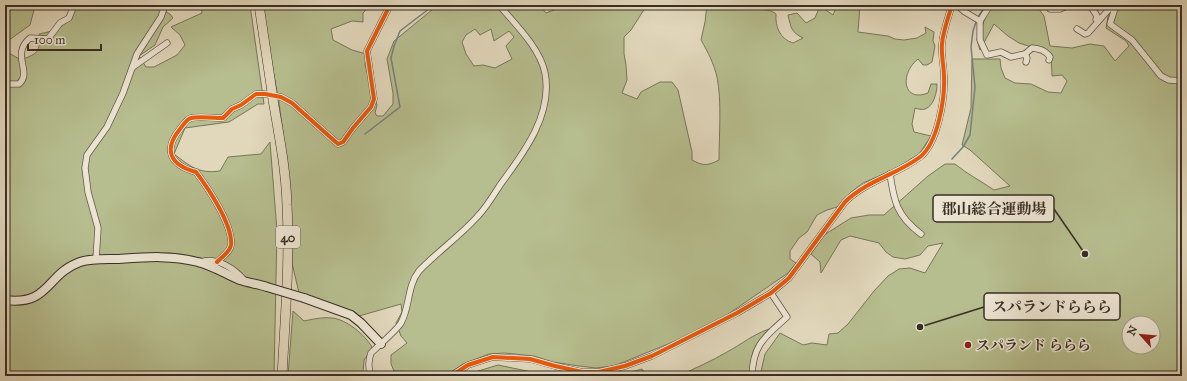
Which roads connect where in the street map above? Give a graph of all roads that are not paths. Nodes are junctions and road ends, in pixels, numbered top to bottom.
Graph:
1 (74, 5) edge
2 (165, 5) edge
3 (259, 5) edge
4 (390, 5) edge
5 (500, 5) edge
6 (952, 5) edge
7 (957, 5) edge
8 (990, 5) edge
9 (1069, 5) edge
10 (1090, 5) edge
11 (1115, 7) edge
12 (1050, 9) dead end
13 (1096, 19) dead end
14 (980, 21) junction
15 (1077, 29) dead end
16 (167, 43) dead end
17 (1025, 54) junction
18 (1049, 60) dead end
19 (1026, 62) dead end
20 (132, 67) junction
21 (1182, 81) edge
22 (5, 86) edge
23 (890, 174) junction
24 (921, 234) dead end
25 (96, 259) junction
26 (200, 262) junction
27 (218, 262) junction
28 (245, 281) junction
29 (771, 293) junction
30 (5, 300) edge
31 (380, 344) junction
32 (282, 376) edge
33 (370, 376) edge
34 (451, 376) edge
35 (752, 376) edge

1 - 22 street
2 - 20 street
3 - 32 main road, 40
4 - 27 street
5 - 31 street
6 - 23 street
7 - 14 street
8 - 14 street
9 - 12 street
10 - 13 street
11 - 15 street
11 - 21 street
14 - 17 street
16 - 20 street
17 - 18 street
17 - 19 street
20 - 25 street
23 - 24 street
23 - 29 street
25 - 26 street
25 - 30 street
26 - 27 street
26 - 28 street
27 - 28 street
28 - 31 street, bridge
29 - 34 street
29 - 35 street
31 - 33 street

